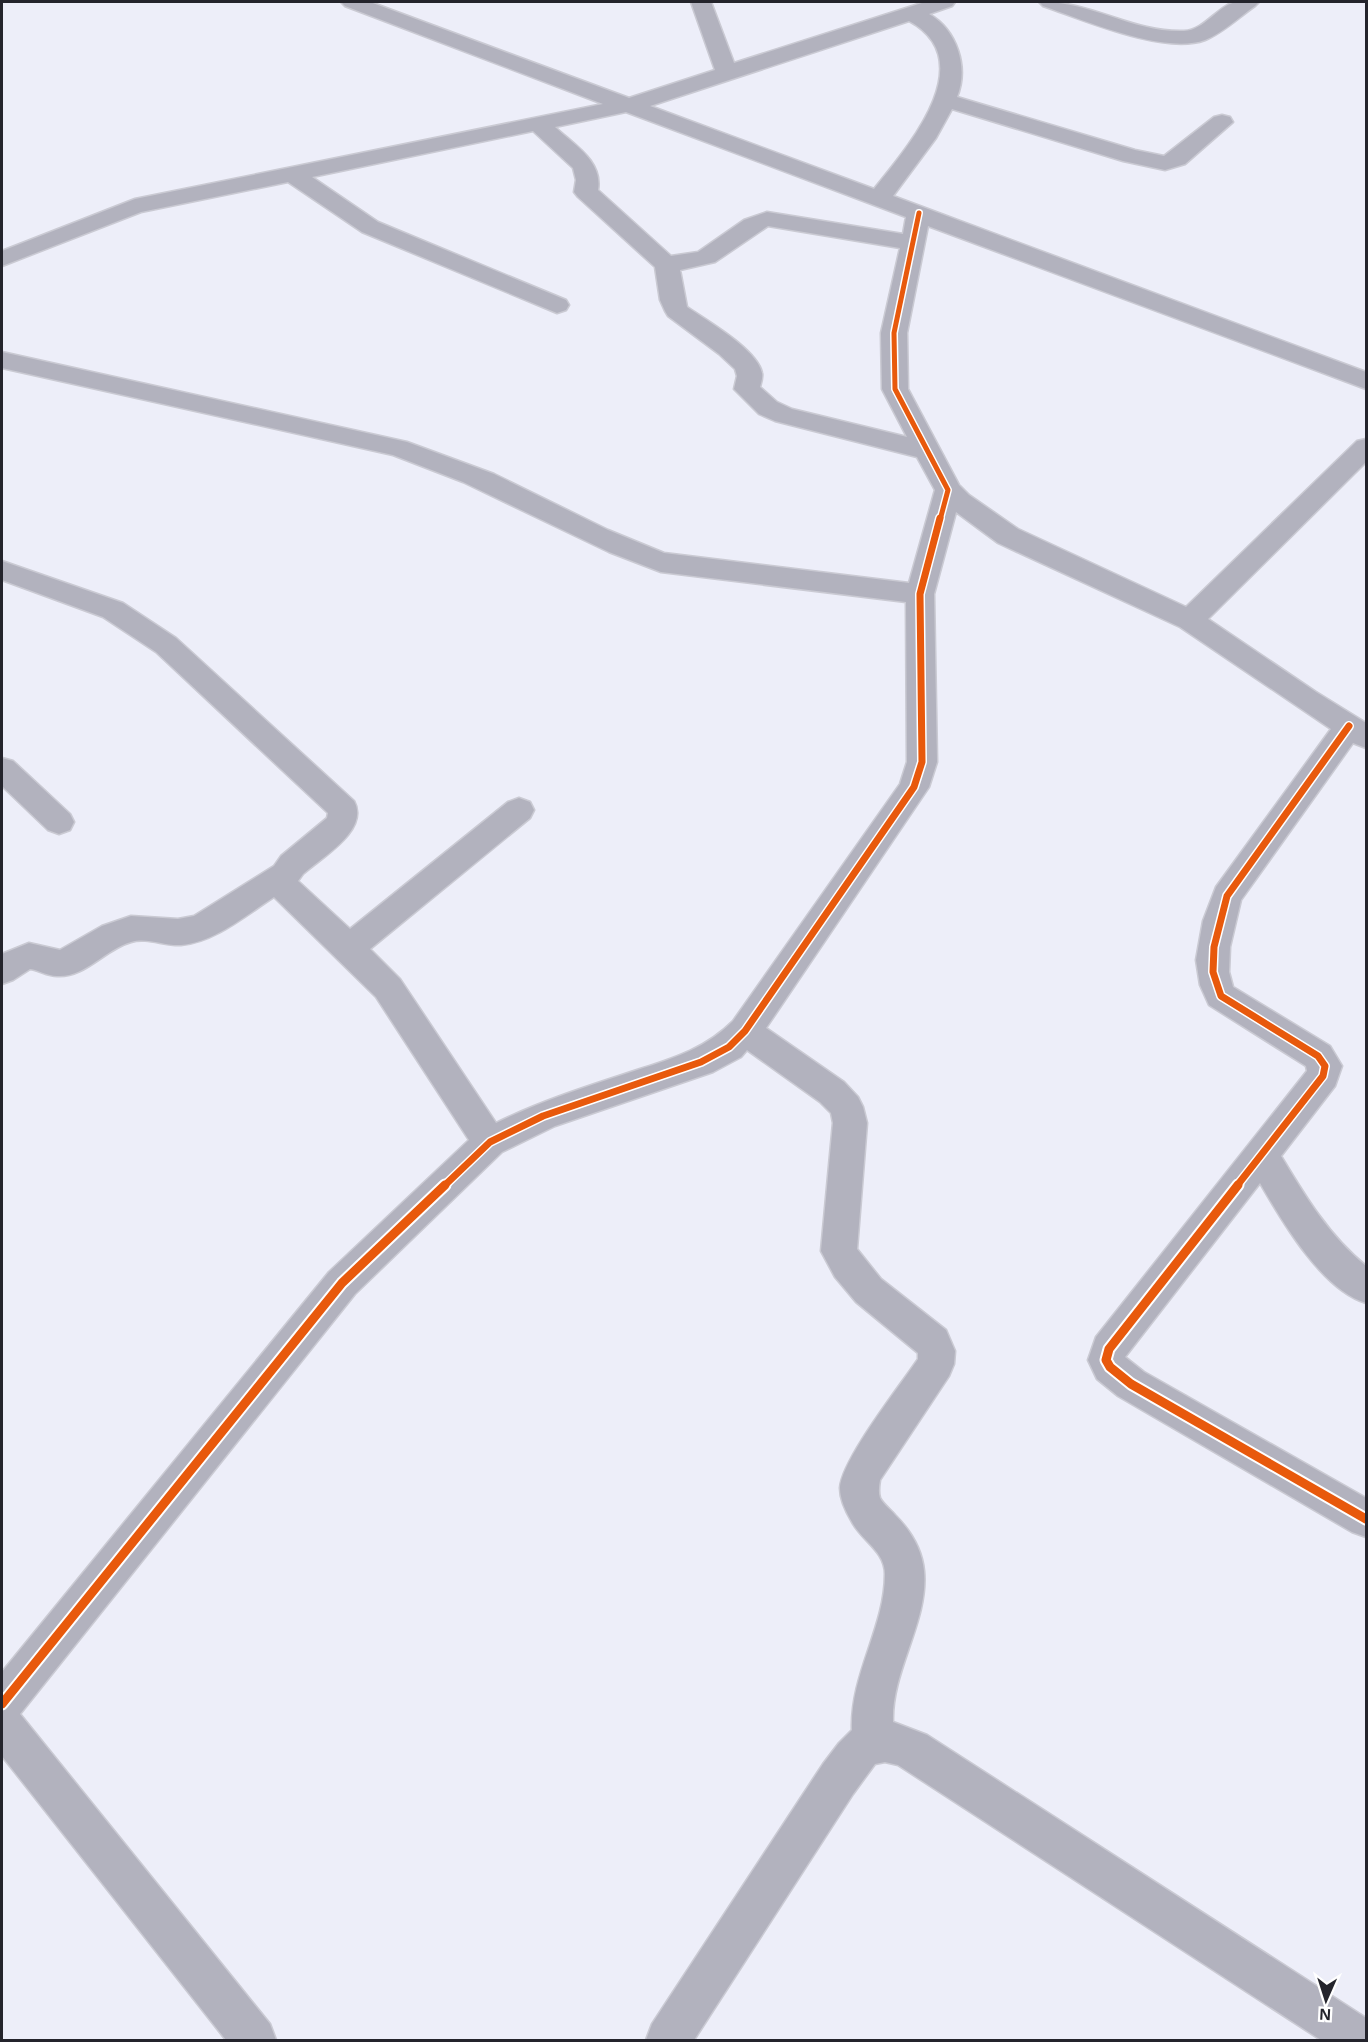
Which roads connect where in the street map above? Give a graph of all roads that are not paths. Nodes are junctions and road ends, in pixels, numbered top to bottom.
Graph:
1 (352, 2) edge
2 (701, 2) edge
3 (945, 2) edge
4 (1050, 2) edge
5 (1248, 2) edge
6 (385, 8) edge
7 (911, 13) junction
8 (727, 73) junction
9 (948, 101) junction
10 (629, 105) junction
11 (1222, 122) dead end
12 (538, 124) junction
13 (292, 174) junction
14 (879, 198) junction
15 (916, 228) junction
16 (2, 259) edge
17 (666, 264) junction
18 (557, 305) dead end
19 (2, 360) edge
20 (1366, 381) edge
21 (1366, 447) edge
22 (928, 451) junction
23 (948, 490) junction
24 (2, 570) edge
25 (920, 594) junction
26 (1190, 620) junction
27 (1358, 731) edge
28 (2, 769) edge
29 (519, 810) dead end
30 (59, 822) dead end
31 (283, 875) junction
32 (349, 948) junction
33 (2, 971) edge
34 (745, 1031) junction
35 (490, 1142) junction
36 (1262, 1154) junction
37 (1366, 1287) edge
38 (1366, 1519) edge
39 (2, 1704) edge
40 (2, 1724) edge
41 (873, 1741) junction
42 (254, 2040) edge
43 (668, 2040) edge
44 (1354, 2040) edge

1 - 6 street
2 - 8 street
3 - 7 street
4 - 5 street
6 - 10 street
7 - 8 street
7 - 9 street
8 - 10 street
9 - 11 street
9 - 14 street
10 - 12 street
10 - 14 street
12 - 13 street
12 - 17 street
13 - 16 street
13 - 18 street
14 - 15 street
15 - 17 street
15 - 20 street
15 - 22 street
17 - 22 street
19 - 25 street
21 - 26 street
22 - 23 street
23 - 25 street
23 - 26 street
24 - 31 street
25 - 34 street
26 - 27 street
27 - 36 street
28 - 30 street
29 - 32 street
31 - 32 street
31 - 33 street
32 - 35 street
34 - 35 street
34 - 41 street
35 - 39 street
36 - 37 street
36 - 38 street
40 - 42 street
41 - 43 street
41 - 44 street

